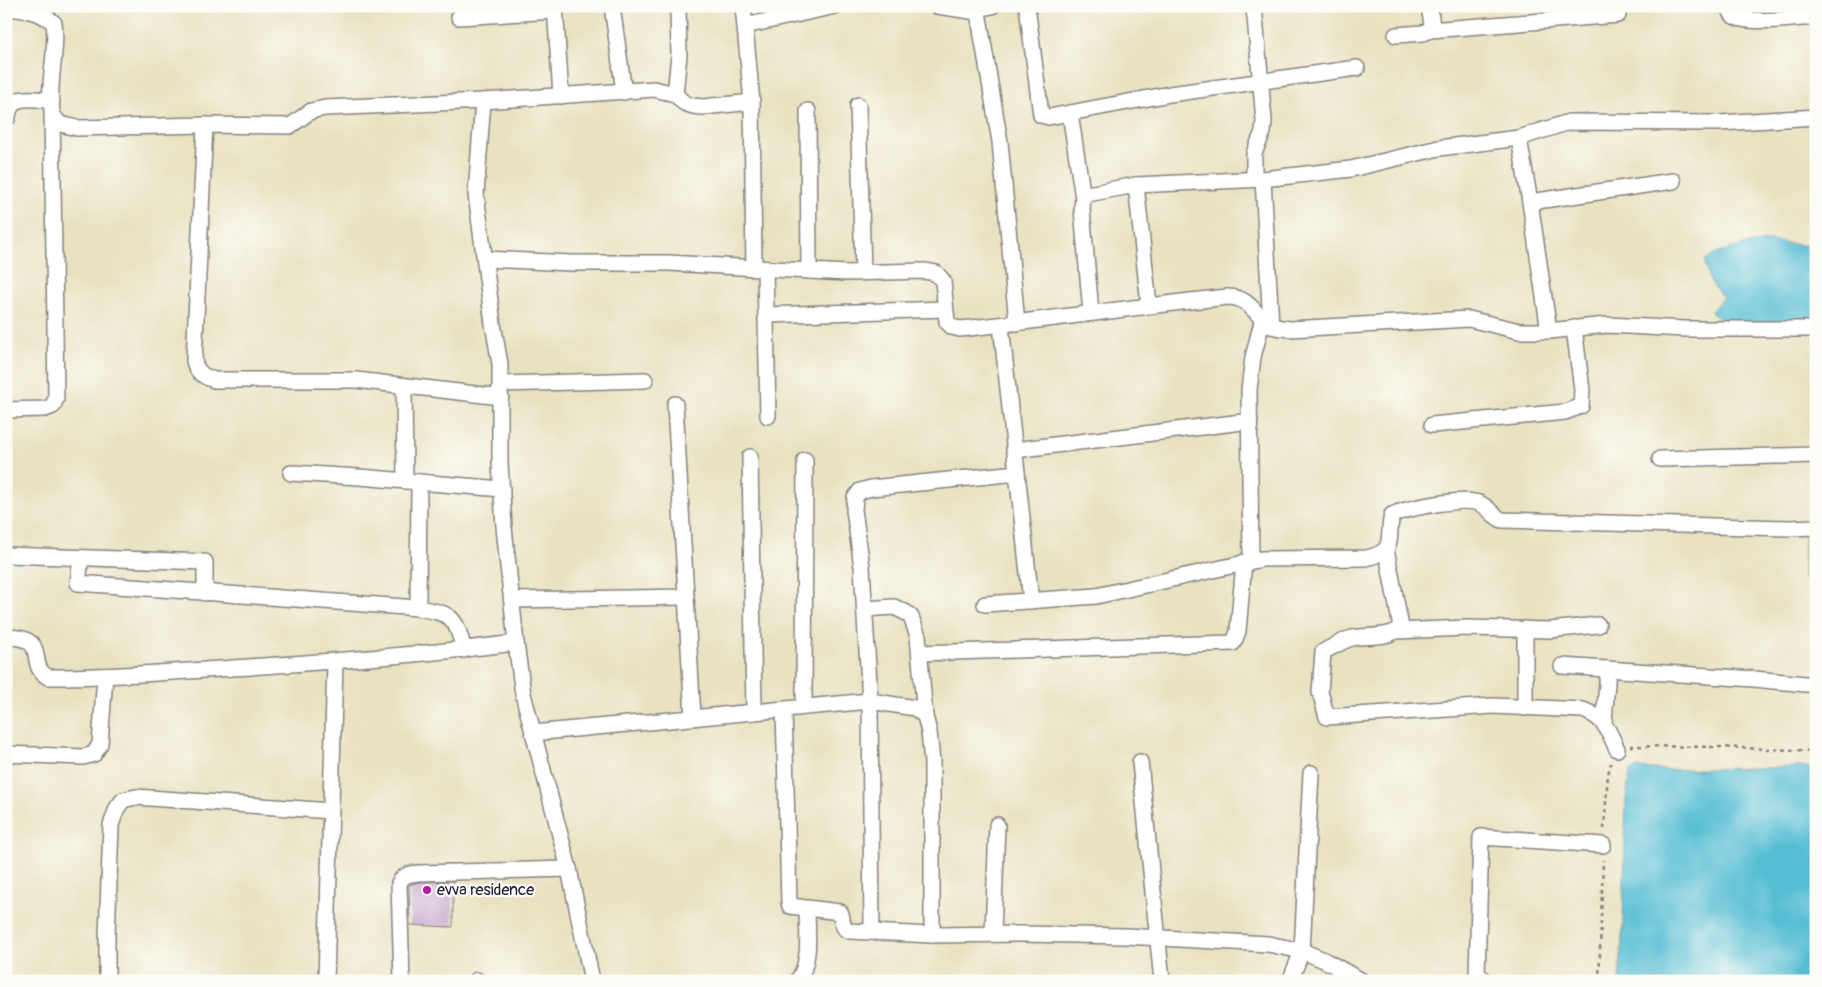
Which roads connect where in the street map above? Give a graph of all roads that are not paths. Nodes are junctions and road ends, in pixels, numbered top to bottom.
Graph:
1 (612, 6) edge
2 (678, 6) edge
3 (743, 6) edge
4 (834, 6) edge
5 (937, 6) edge
6 (1027, 6) edge
7 (1253, 6) edge
8 (1429, 6) edge
9 (1728, 6) edge
10 (6, 8) edge
11 (555, 9) edge
12 (985, 9) edge
13 (1618, 15) dead end
14 (459, 17) dead end
15 (1816, 17) edge
16 (745, 26) junction
17 (1430, 30) junction
18 (1396, 35) dead end
19 (1357, 68) dead end
20 (1261, 81) junction
21 (624, 92) junction
22 (675, 94) junction
23 (562, 96) junction
24 (483, 100) junction
25 (752, 102) junction
26 (858, 105) dead end
27 (52, 107) junction
28 (808, 111) dead end
29 (1070, 113) junction
30 (1816, 117) edge
31 (6, 118) edge
32 (205, 125) junction
33 (1519, 138) junction
34 (1258, 179) junction
35 (1673, 181) dead end
36 (1136, 184) junction
37 (1083, 198) junction
38 (1530, 202) junction
39 (485, 260) junction
40 (759, 269) junction
41 (809, 271) junction
42 (864, 272) junction
43 (1149, 305) junction
44 (946, 309) junction
45 (1091, 313) junction
46 (766, 315) junction
47 (1267, 322) junction
48 (1017, 323) junction
49 (1000, 325) junction
50 (1574, 328) junction
51 (1816, 329) edge
52 (1549, 331) junction
53 (645, 380) dead end
54 (404, 386) junction
55 (501, 390) junction
56 (675, 404) dead end
57 (6, 410) edge
58 (768, 416) dead end
59 (1250, 421) junction
60 (1432, 424) dead end
61 (1014, 450) junction
62 (1816, 455) edge
63 (750, 457) dead end
64 (1660, 459) dead end
65 (804, 460) dead end
66 (291, 473) dead end
67 (1017, 473) junction
68 (412, 481) junction
69 (502, 489) junction
70 (1816, 527) edge
71 (1386, 549) junction
72 (6, 555) edge
73 (81, 558) junction
74 (1248, 561) junction
75 (205, 593) junction
76 (686, 597) junction
77 (512, 600) junction
78 (1031, 601) junction
79 (985, 604) dead end
80 (418, 608) junction
81 (865, 609) junction
82 (1598, 625) dead end
83 (1526, 629) junction
84 (1398, 631) junction
85 (6, 637) edge
86 (516, 643) junction
87 (464, 650) junction
88 (920, 653) junction
89 (335, 662) junction
90 (1562, 666) dead end
91 (1608, 669) junction
92 (105, 676) junction
93 (1816, 685) edge
94 (870, 701) junction
95 (804, 708) junction
96 (1525, 708) junction
97 (784, 710) junction
98 (754, 712) junction
99 (925, 716) junction
100 (693, 718) junction
101 (1604, 722) junction
102 (533, 733) junction
103 (1617, 749) road end
104 (6, 754) edge
105 (1140, 762) dead end
106 (1311, 773) dead end
107 (331, 811) junction
108 (997, 825) dead end
109 (1604, 845) road end
110 (569, 869) junction
111 (807, 908) junction
112 (872, 932) junction
113 (993, 934) junction
114 (932, 935) junction
115 (1158, 938) junction
116 (1302, 951) junction
117 (108, 981) edge
118 (326, 981) edge
119 (402, 981) edge
120 (592, 981) edge
121 (797, 981) edge
122 (1162, 981) edge
123 (1290, 981) edge
124 (1362, 981) edge
125 (1486, 981) edge

1 - 21 street
2 - 22 street
3 - 16 street
4 - 16 street
5 - 12 street
6 - 29 street
7 - 20 street
8 - 17 street
9 - 15 street
10 - 27 street
11 - 14 street
11 - 23 street
12 - 48 street
13 - 17 street
16 - 25 street
17 - 18 street
19 - 20 street
20 - 29 street
20 - 34 street
21 - 22 street
21 - 23 street
22 - 25 street
23 - 24 street
24 - 32 street
24 - 39 street
25 - 40 street
26 - 42 street
27 - 31 street
27 - 32 street
27 - 57 street
28 - 41 street
29 - 37 street
30 - 33 street
32 - 54 street
33 - 34 street
33 - 38 street
34 - 36 street
34 - 47 street
35 - 38 street
36 - 37 street
36 - 43 street
37 - 45 street
38 - 52 street
39 - 40 street
39 - 55 street
40 - 41 street
40 - 46 street
41 - 42 street
42 - 44 street
43 - 45 street
43 - 47 street
44 - 46 street
44 - 49 street
45 - 48 street
46 - 58 street
47 - 52 street
47 - 59 street
48 - 49 street
49 - 61 street
50 - 51 street
50 - 52 street
50 - 60 street
53 - 55 street
54 - 55 street
54 - 68 street
55 - 69 street
56 - 76 street
59 - 61 street
59 - 74 street
61 - 67 street
62 - 64 street
63 - 98 street
65 - 95 street
66 - 68 street
67 - 78 street
67 - 81 street
68 - 69 street
68 - 80 street
69 - 77 street
70 - 71 street
71 - 74 street
71 - 84 street
72 - 73 street
73 - 75 street
73 - 75 street
74 - 78 street
74 - 88 street
75 - 80 street
76 - 77 street
76 - 100 street
77 - 86 street
78 - 79 street
80 - 87 street
81 - 88 street
81 - 94 street
82 - 83 street
83 - 84 street
83 - 96 street
84 - 96 street
85 - 92 street
86 - 87 street
86 - 102 street
87 - 89 street
88 - 99 street
89 - 92 street
89 - 107 street
90 - 91 street
91 - 93 street
91 - 101 street
92 - 104 street
94 - 95 street
94 - 99 street
94 - 112 street
95 - 97 street
96 - 101 street
97 - 98 street
97 - 111 street
98 - 100 street
99 - 114 street
100 - 102 street
101 - 103 street
102 - 110 street
105 - 115 street
106 - 116 street
107 - 117 street
107 - 118 street
108 - 113 street
109 - 125 street
110 - 119 street
110 - 120 street
111 - 112 street
111 - 121 street
112 - 114 street
113 - 114 street
113 - 115 street
115 - 116 street
115 - 122 street
116 - 123 street
116 - 124 street

